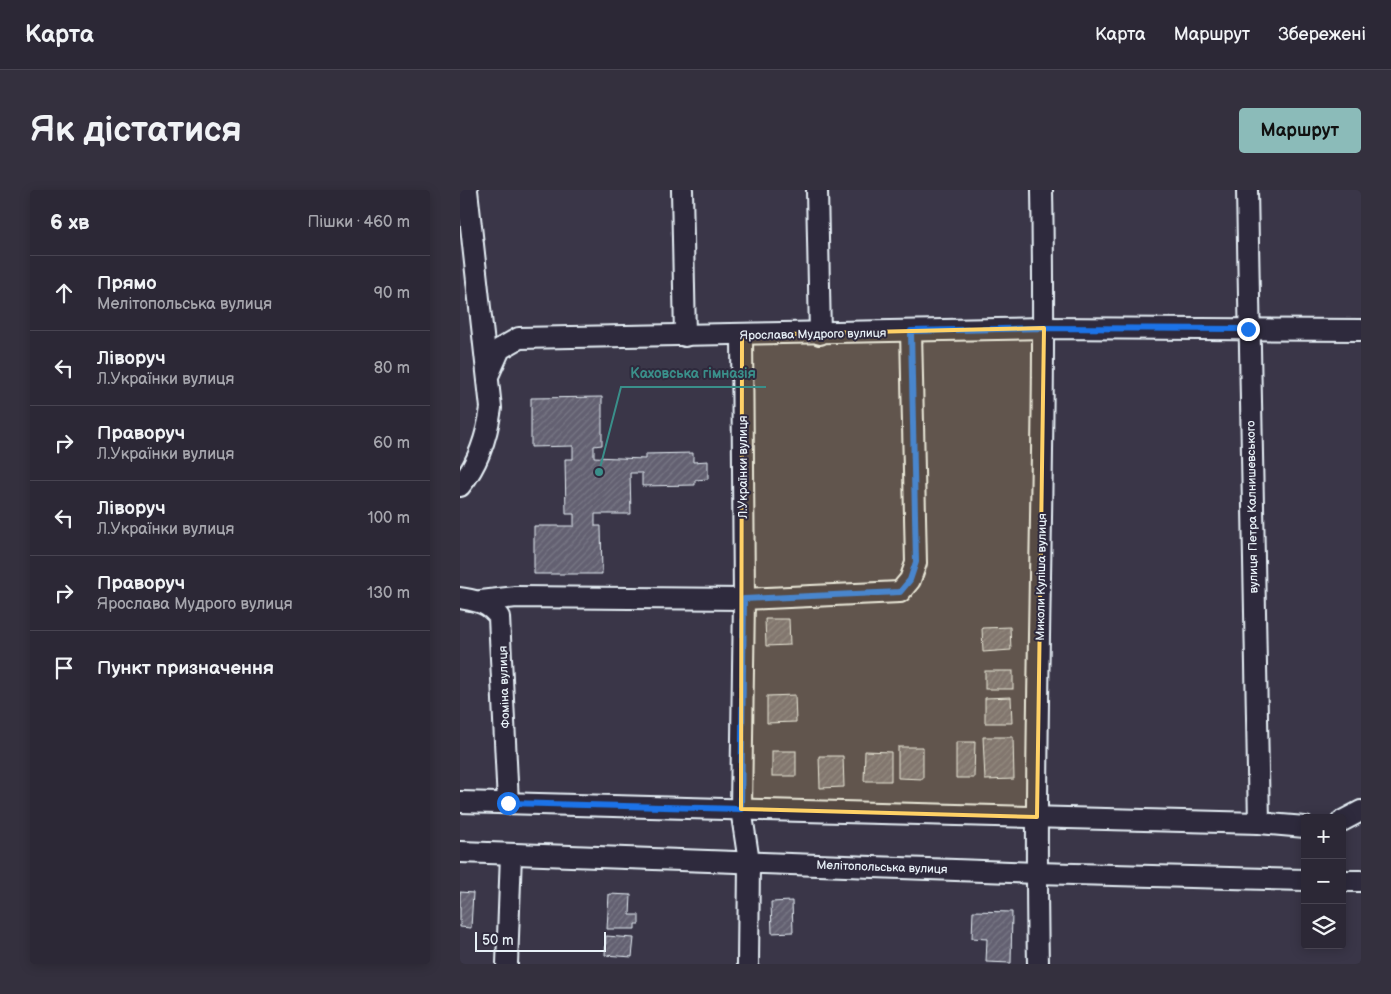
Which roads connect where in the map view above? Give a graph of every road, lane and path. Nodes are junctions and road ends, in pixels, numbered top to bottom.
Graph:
1 (466, 190) edge
2 (682, 190) edge
3 (817, 190) edge
4 (1042, 190) edge
5 (1247, 190) edge
6 (1044, 328) junction
7 (1248, 329) junction
8 (1361, 330) edge
9 (911, 331) junction
10 (820, 334) junction
11 (742, 335) junction
12 (685, 336) junction
13 (488, 376) junction
14 (469, 455) edge
15 (460, 486) edge
16 (460, 598) edge
17 (744, 599) junction
18 (481, 601) junction
19 (460, 802) edge
20 (508, 803) junction
21 (741, 809) junction
22 (1361, 812) edge
23 (1037, 817) junction
24 (1346, 819) edge
25 (1259, 823) junction
26 (1301, 827) edge
27 (1361, 828) edge
28 (1346, 829) edge
29 (460, 852) edge
30 (511, 854) junction
31 (749, 862) junction
32 (1036, 873) junction
33 (1301, 880) edge
34 (1346, 881) edge
35 (1361, 881) edge
36 (507, 964) edge
37 (748, 964) edge
38 (1038, 964) edge

1 - 13 street
2 - 12 street
3 - 10 street
4 - 6 street, Миколи Куліша вулиця
5 - 7 street, вулиця Петра Калнишевського
6 - 7 street, Ярослава Мудрого вулиця
6 - 9 street, Ярослава Мудрого вулиця
6 - 23 street, Миколи Куліша вулиця
7 - 8 street, Ярослава Мудрого вулиця
7 - 25 street, вулиця Петра Калнишевського
9 - 10 street, Ярослава Мудрого вулиця
9 - 17 street
10 - 11 street, Ярослава Мудрого вулиця
11 - 12 street, Ярослава Мудрого вулиця
11 - 17 street, Л.Українки вулиця
12 - 13 street, Ярослава Мудрого вулиця
13 - 14 street, Ярослава Мудрого вулиця
14 - 15 street, Ярослава Мудрого вулиця
16 - 18 street
17 - 18 street
17 - 21 street, Л.Українки вулиця
18 - 20 street, Фоміна вулиця
19 - 20 street
20 - 21 street
21 - 23 street
21 - 31 street, Л.Українки вулиця
22 - 24 street
23 - 25 street
23 - 32 street, Миколи Куліша вулиця
25 - 26 street
27 - 28 street
29 - 30 street, Мелітопольська вулиця
30 - 31 street, Мелітопольська вулиця
30 - 36 street
31 - 32 street, Мелітопольська вулиця
31 - 37 street, Л.Українки вулиця
32 - 33 street, Мелітопольська вулиця
32 - 38 street, Миколи Куліша вулиця
34 - 35 street

